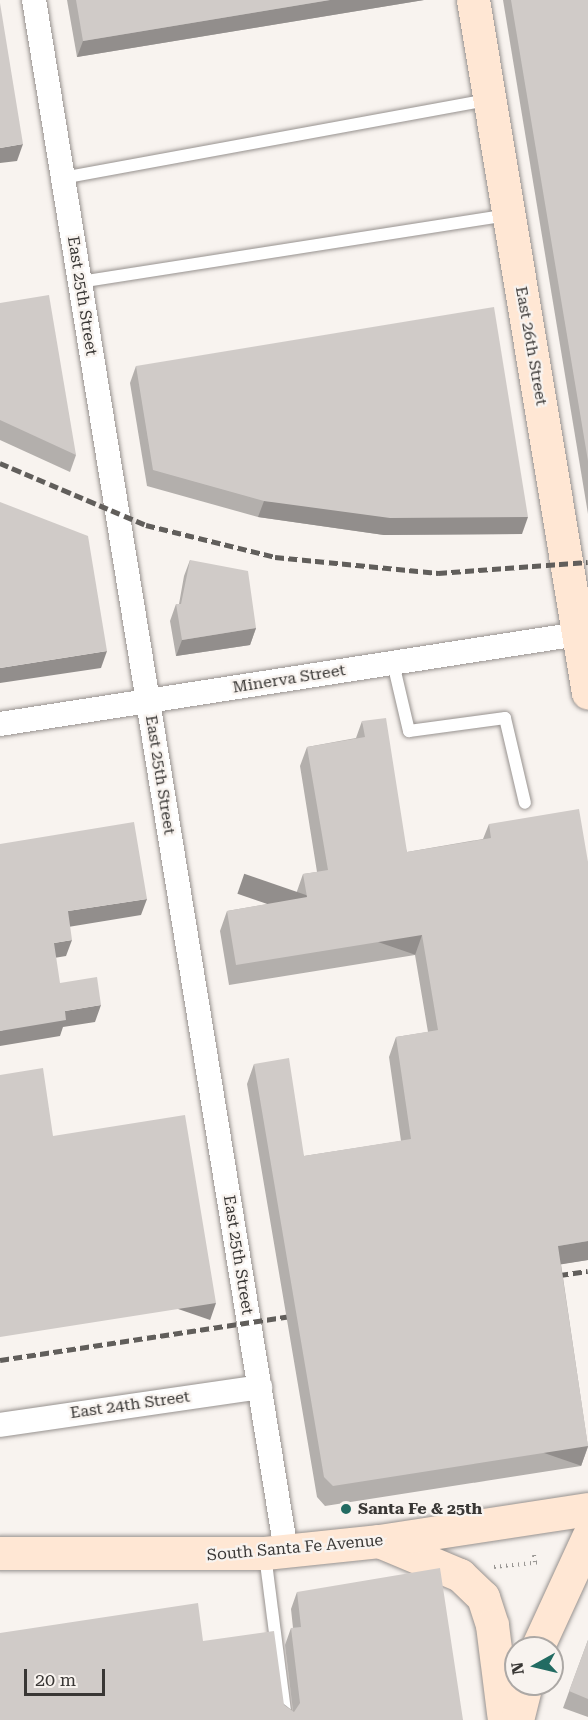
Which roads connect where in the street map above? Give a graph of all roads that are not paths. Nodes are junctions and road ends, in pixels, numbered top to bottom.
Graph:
1 (33, 0) edge
2 (473, 0) edge
3 (490, 100) junction
4 (62, 178) junction
5 (509, 214) junction
6 (80, 282) junction
7 (578, 634) junction
8 (393, 663) junction
9 (588, 693) edge
10 (148, 701) junction
11 (0, 724) edge
12 (525, 803) dead end
13 (260, 1387) junction
14 (0, 1425) edge
15 (588, 1509) edge
16 (588, 1537) edge
17 (379, 1541) junction
18 (276, 1552) junction
19 (0, 1553) edge
20 (543, 1636) edge
21 (523, 1696) edge
22 (286, 1720) edge
23 (504, 1720) edge
24 (517, 1720) edge

1 - 4 street, East 25th Street
2 - 3 street, East 26th Street
3 - 4 lane
3 - 5 street, East 26th Street
4 - 6 street, East 25th Street
5 - 6 lane
5 - 7 street, East 26th Street
6 - 10 street, East 25th Street
7 - 8 street, Minerva Street
7 - 9 street, East 26th Street
8 - 10 street, Minerva Street
8 - 12 lane
10 - 11 street, Minerva Street
10 - 13 street, East 25th Street
13 - 14 street, East 24th Street
13 - 18 street, East 25th Street
15 - 17 street, South Santa Fe Avenue
16 - 20 street
17 - 18 street, South Santa Fe Avenue
17 - 23 street
18 - 19 street, South Santa Fe Avenue
18 - 22 lane
21 - 24 street

